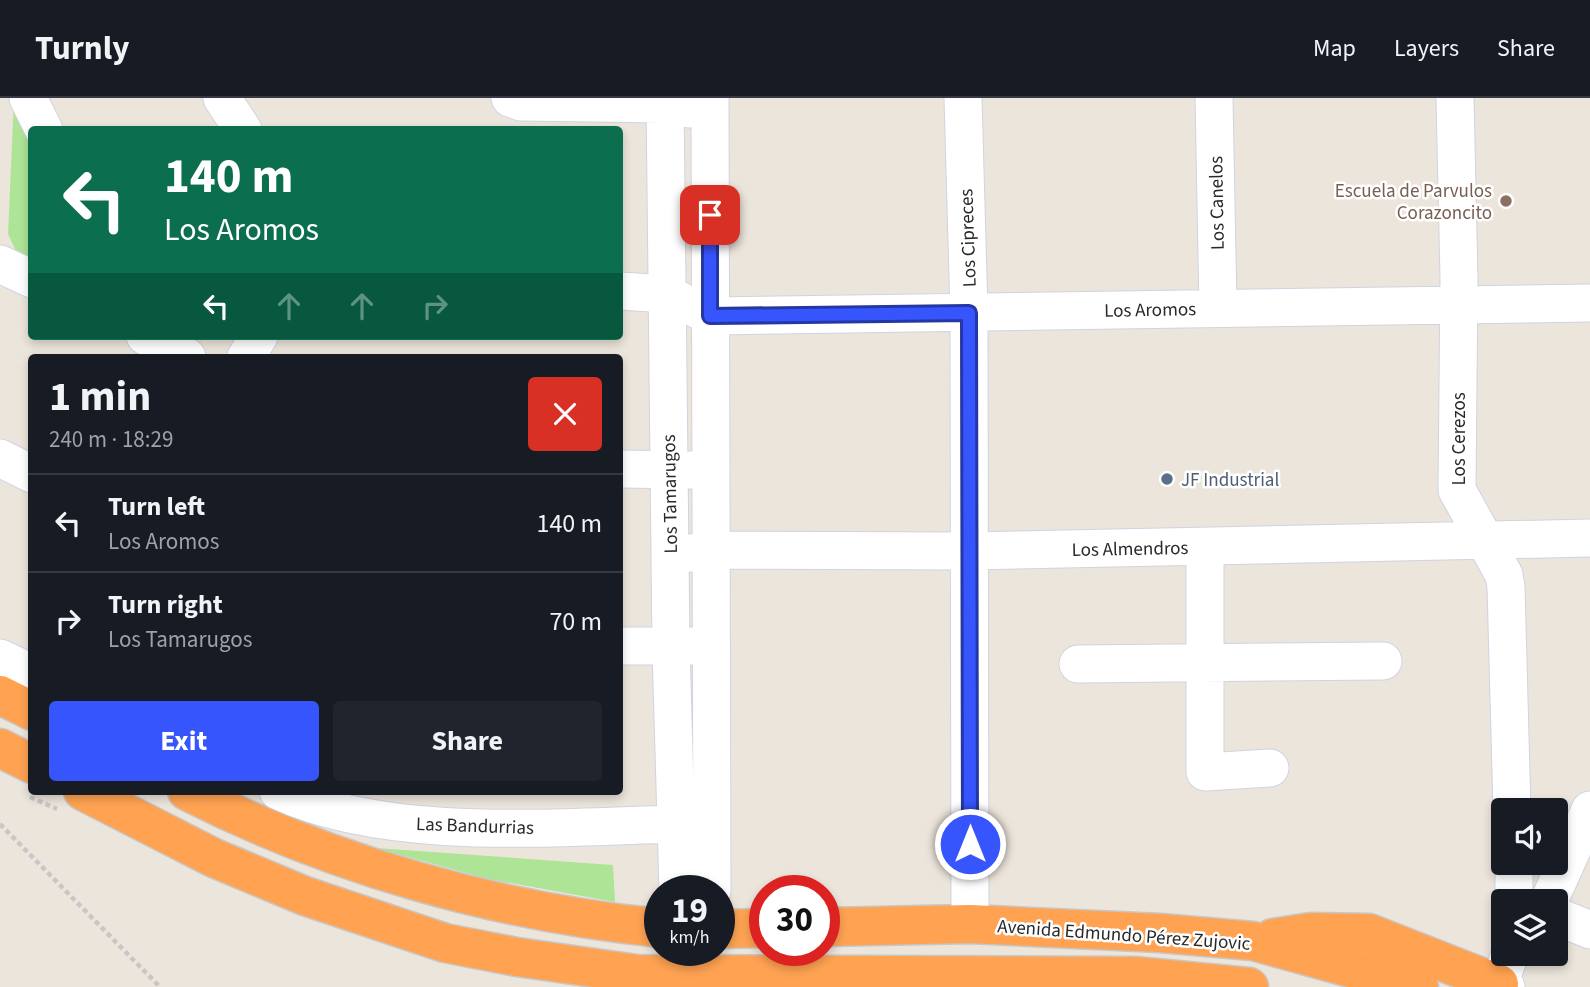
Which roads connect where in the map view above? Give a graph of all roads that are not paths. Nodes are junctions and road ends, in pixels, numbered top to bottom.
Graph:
1 (27, 98) edge
2 (222, 98) edge
3 (510, 98) edge
4 (963, 98) edge
5 (1214, 98) edge
6 (1455, 98) edge
7 (665, 101) edge
8 (710, 106) edge
9 (42, 126) edge
10 (240, 126) edge
11 (0, 264) edge
12 (28, 277) edge
13 (623, 291) edge
14 (667, 294) junction
15 (1590, 303) edge
16 (1459, 304) junction
17 (1217, 308) junction
18 (969, 313) junction
19 (710, 316) junction
20 (153, 340) edge
21 (183, 354) edge
22 (0, 458) edge
23 (623, 469) edge
24 (669, 469) junction
25 (711, 470) junction
26 (28, 472) edge
27 (1590, 538) edge
28 (1485, 539) junction
29 (1205, 547) junction
30 (711, 550) junction
31 (968, 551) junction
32 (670, 556) junction
33 (712, 645) junction
34 (623, 646) edge
35 (671, 648) junction
36 (0, 658) edge
37 (1383, 661) dead end
38 (1207, 663) junction
39 (1078, 664) dead end
40 (28, 671) edge
41 (0, 695) edge
42 (28, 709) edge
43 (0, 748) edge
44 (28, 762) edge
45 (1270, 768) dead end
46 (91, 795) edge
47 (195, 795) edge
48 (289, 795) edge
49 (1512, 798) edge
50 (1590, 810) edge
51 (676, 824) junction
52 (678, 875) edge
53 (712, 875) edge
54 (1554, 889) edge
55 (1568, 921) edge
56 (970, 924) junction
57 (644, 926) edge
58 (840, 927) edge
59 (1590, 930) edge
60 (1253, 941) junction
61 (735, 963) edge
62 (682, 966) edge
63 (1505, 975) edge
64 (637, 980) edge
65 (1249, 987) edge
66 (1419, 987) edge

1 - 9 street
2 - 10 street
3 - 7 street
4 - 18 street, Los Cipreces
5 - 17 street, Los Canelos
6 - 16 street, Los Cerezos
7 - 8 street
7 - 14 street, Los Tamarugos
8 - 19 street
11 - 12 street
13 - 14 street
14 - 19 street
14 - 24 street, Los Tamarugos
15 - 16 street, Los Aromos
16 - 17 street, Los Aromos
16 - 28 street, Los Cerezos
17 - 18 street, Los Aromos
18 - 19 street, Los Aromos
18 - 31 street, Los Cipreces
19 - 25 street
20 - 21 street
22 - 26 street
23 - 24 street
24 - 25 street
24 - 32 street, Los Tamarugos
25 - 30 street
27 - 28 street, Los Almendros
28 - 29 street, Los Almendros
28 - 49 street, Los Cerezos
29 - 31 street, Los Almendros
29 - 38 street
30 - 31 street, Los Almendros
30 - 32 street, Los Almendros
30 - 33 street
31 - 56 street, Los Cipreces
32 - 35 street, Los Tamarugos
33 - 35 street
33 - 53 street
34 - 35 street
35 - 51 street, Los Tamarugos
36 - 40 street
37 - 38 street
38 - 39 street
38 - 45 street
41 - 42 highway
43 - 44 highway
46 - 64 highway
47 - 57 highway
48 - 51 street, Las Bandurrias
50 - 54 street
51 - 52 street, Los Tamarugos
55 - 59 street
56 - 58 highway, Avenida Edmundo Pérez Zujovic
56 - 60 highway, Avenida Edmundo Pérez Zujovic
60 - 63 highway
60 - 66 highway, Avenida Edmundo Pérez Zujovic
61 - 65 highway
62 - 64 highway

